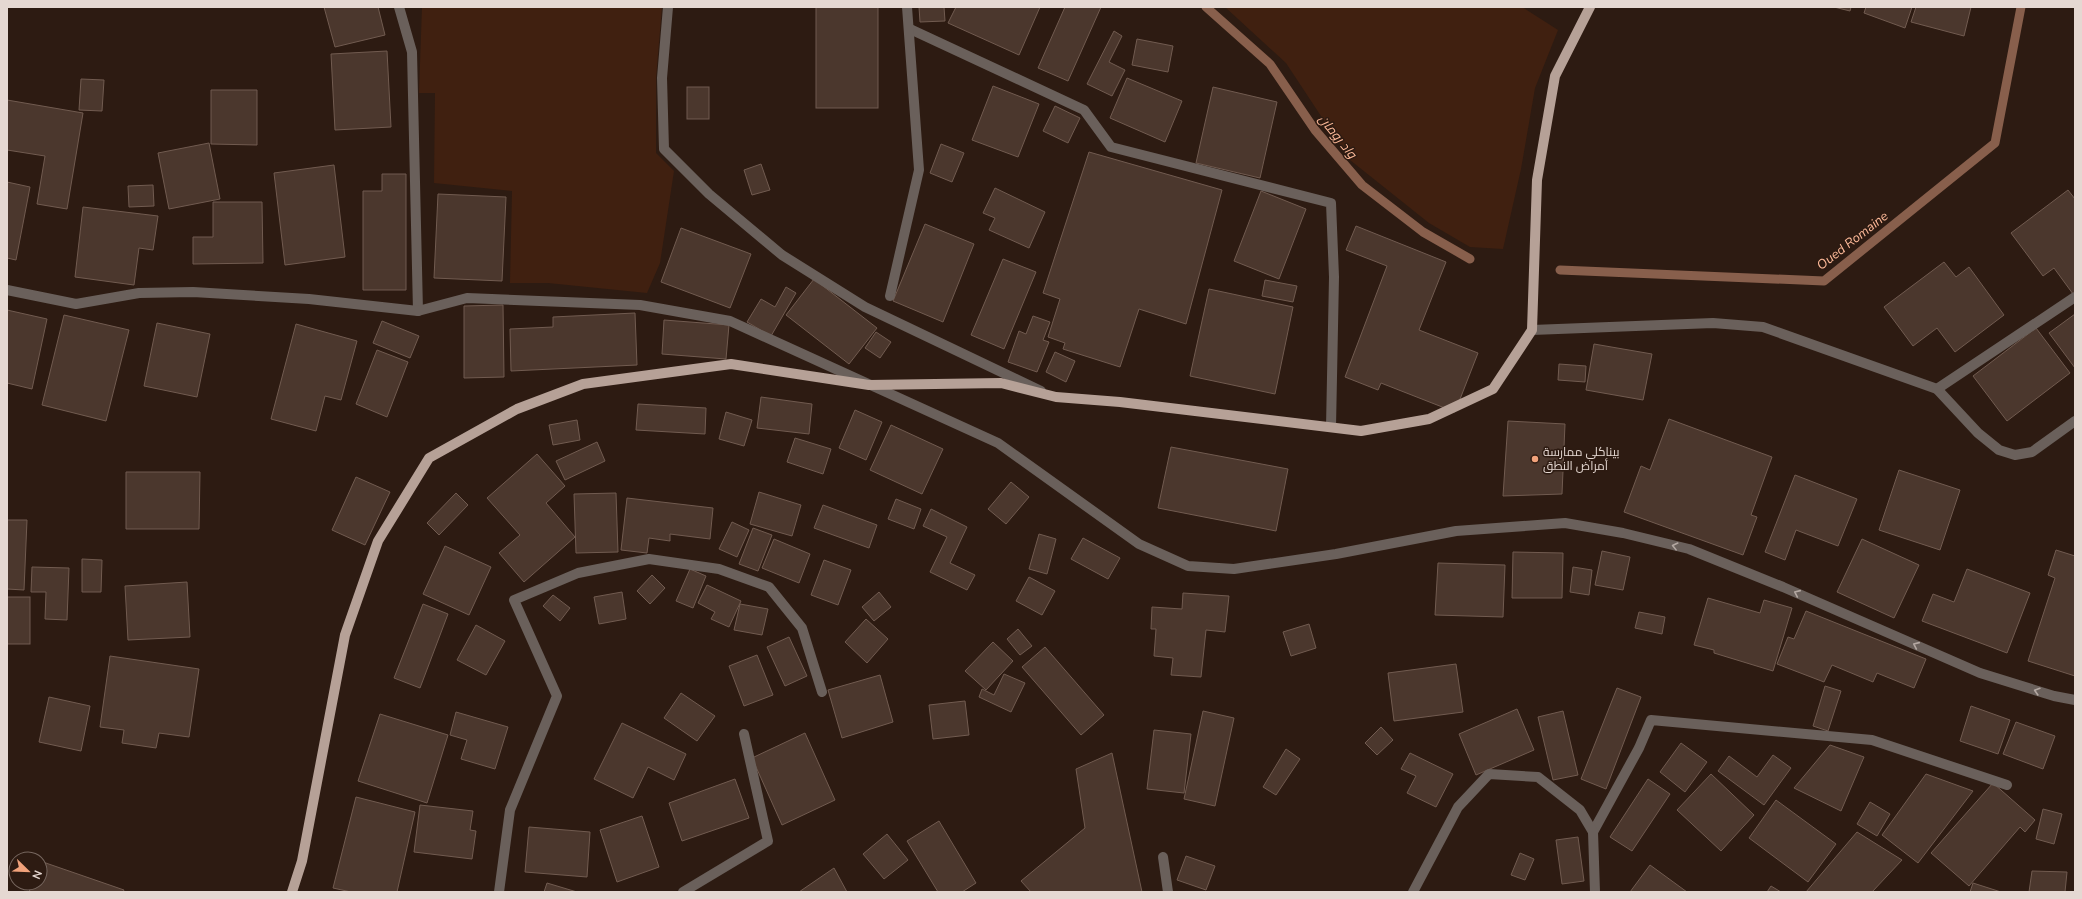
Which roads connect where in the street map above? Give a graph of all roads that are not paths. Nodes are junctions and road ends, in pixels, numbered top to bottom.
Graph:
1 (399, 7) edge
2 (668, 7) edge
3 (908, 7) edge
4 (1590, 7) edge
5 (910, 29) junction
6 (7, 290) edge
7 (890, 296) dead end
8 (2075, 297) edge
9 (418, 311) junction
10 (1532, 330) junction
11 (869, 385) junction
12 (1937, 389) junction
13 (1056, 397) junction
14 (2075, 421) edge
15 (1331, 427) junction
16 (822, 692) dead end
17 (2075, 700) edge
18 (744, 734) dead end
19 (2007, 785) dead end
20 (1593, 832) junction
21 (1163, 857) dead end
22 (292, 892) edge
23 (499, 892) edge
24 (683, 892) edge
25 (1168, 892) edge
26 (1413, 892) edge
27 (1595, 892) edge

1 - 9 street
2 - 13 street
3 - 5 street
4 - 10 main road
5 - 7 street
5 - 15 street
6 - 9 street
8 - 12 street
9 - 11 street
10 - 12 street
10 - 15 main road
11 - 13 main road
17 -> 11 street
11 - 22 main road
12 - 14 street
13 - 15 main road
16 - 23 street
18 - 24 street
19 - 20 street
20 - 26 street
20 - 27 street
21 - 25 street

